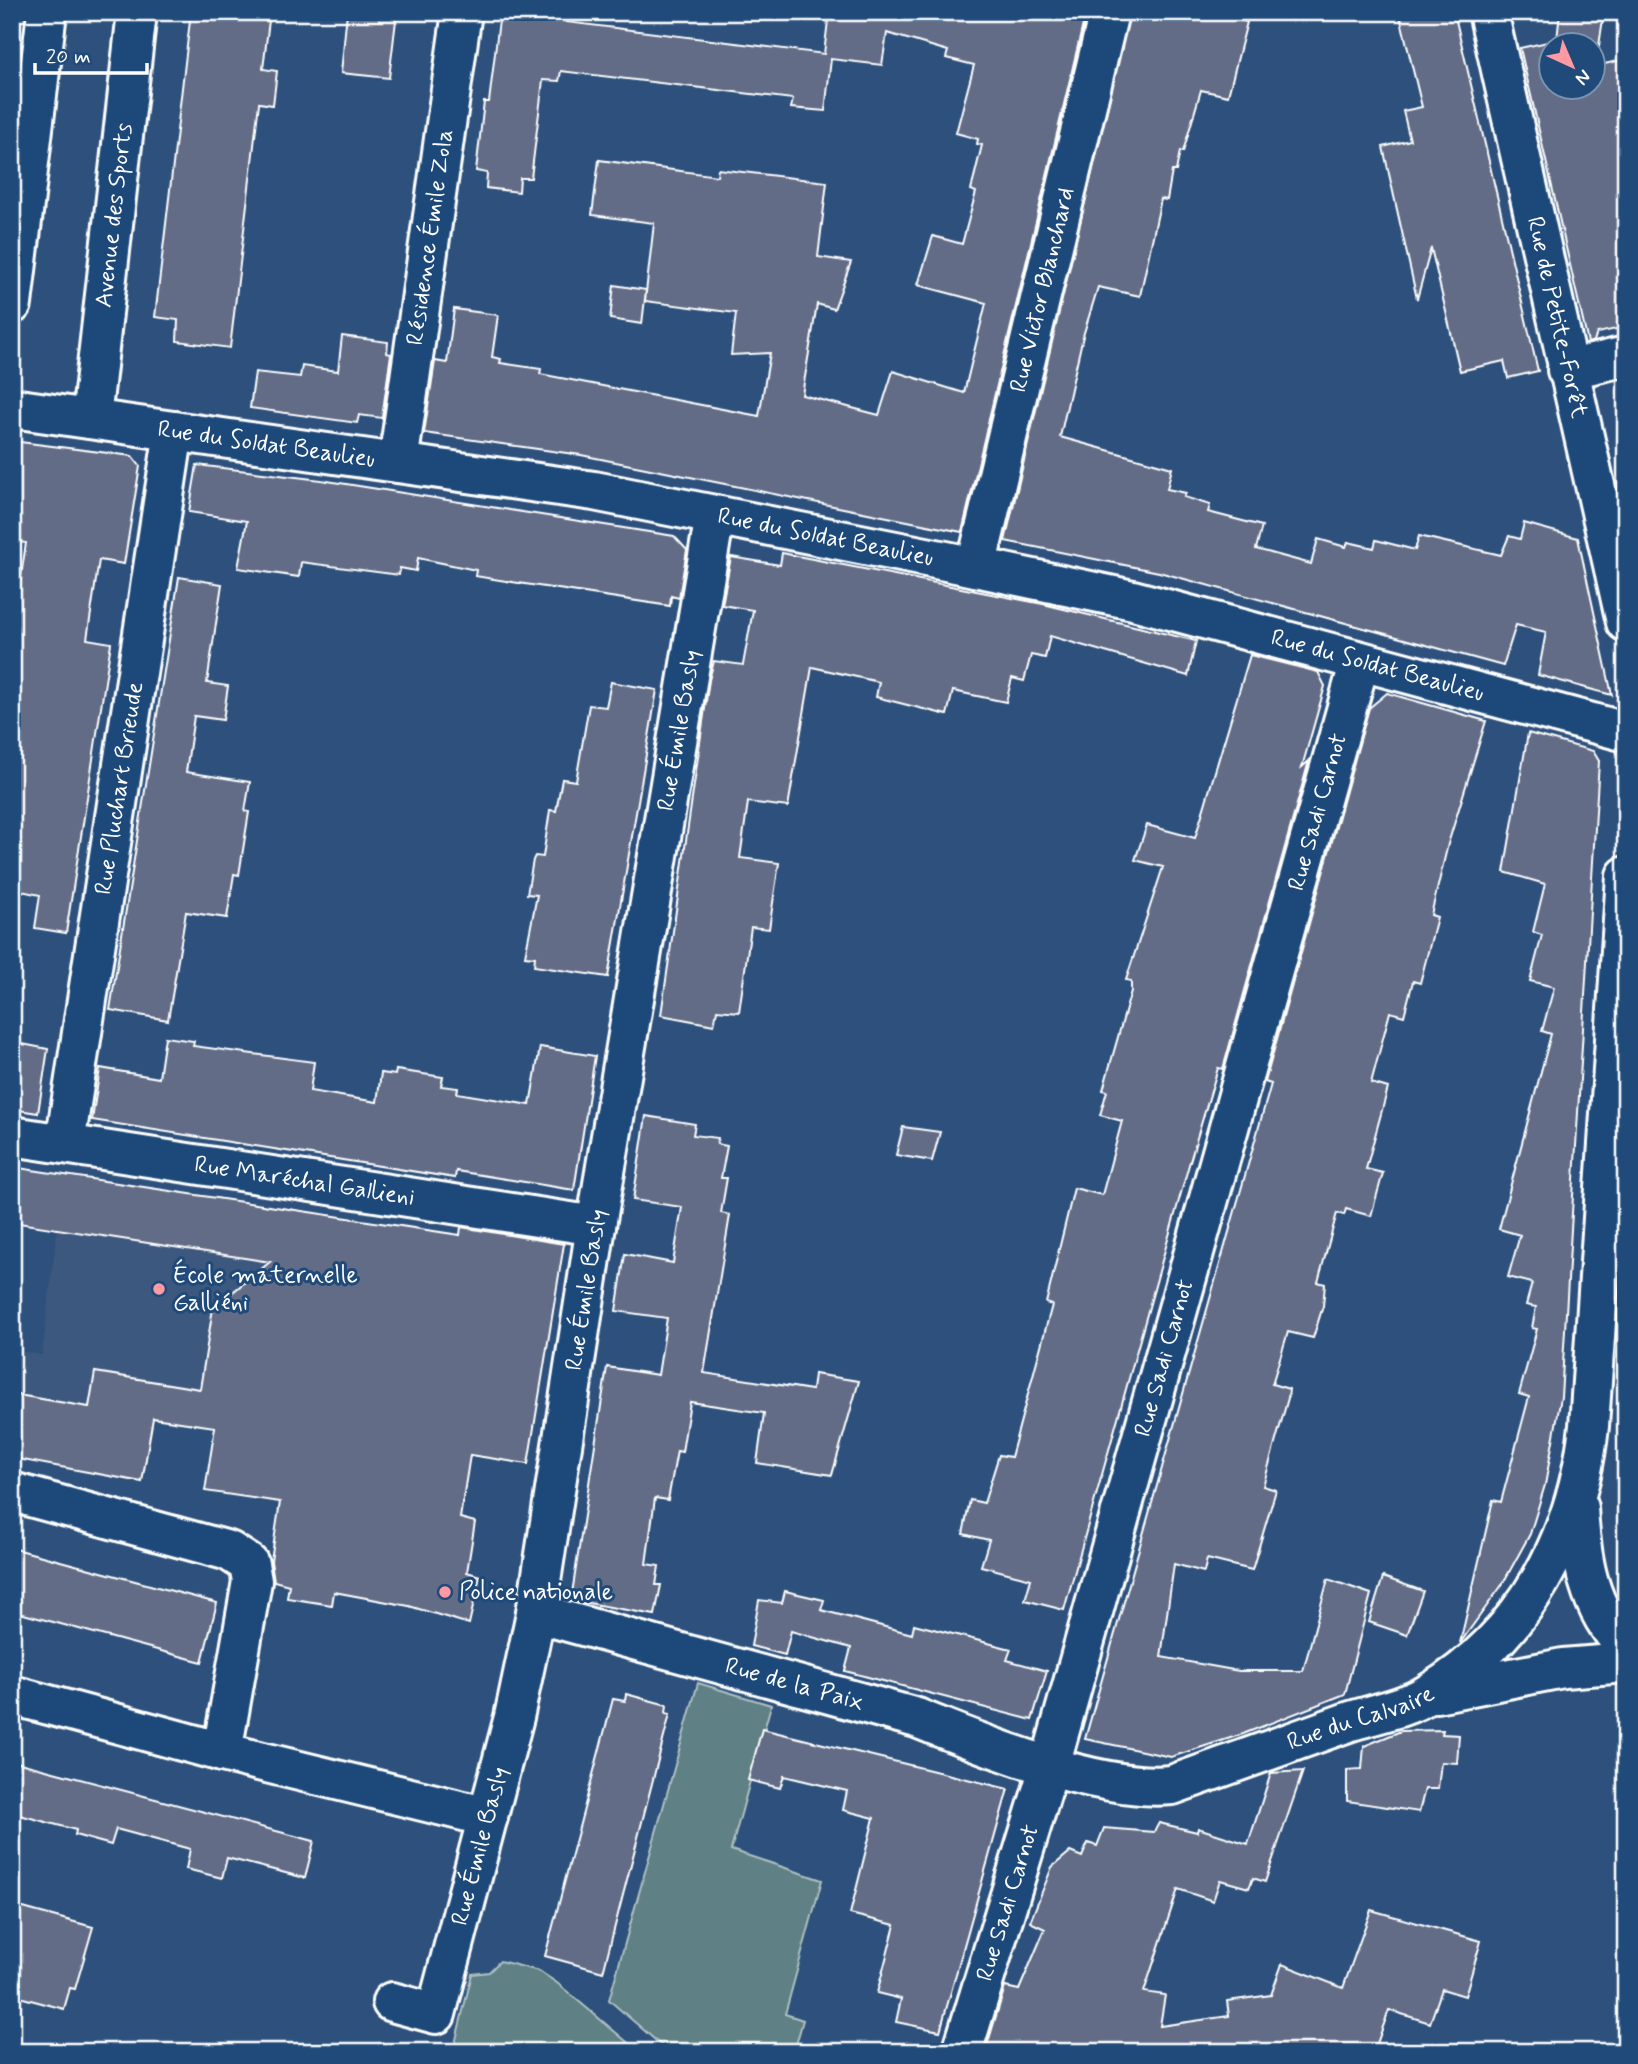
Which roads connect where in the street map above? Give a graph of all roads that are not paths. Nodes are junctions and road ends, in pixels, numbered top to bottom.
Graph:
1 (47, 12) edge
2 (137, 12) edge
3 (462, 12) edge
4 (1109, 12) edge
5 (1488, 12) edge
6 (12, 304) edge
7 (1626, 356) edge
8 (1567, 370) junction
9 (12, 408) edge
10 (91, 419) junction
11 (174, 431) junction
12 (398, 463) junction
13 (715, 515) junction
14 (976, 567) junction
15 (1626, 622) edge
16 (1360, 661) junction
17 (1626, 732) edge
18 (1626, 876) edge
19 (12, 1136) edge
20 (65, 1144) junction
21 (596, 1226) junction
22 (12, 1492) edge
23 (1577, 1498) junction
24 (536, 1613) junction
25 (1626, 1647) edge
26 (1626, 1663) edge
27 (12, 1695) edge
28 (1427, 1695) junction
29 (222, 1752) junction
30 (1050, 1765) junction
31 (488, 1817) junction
32 (392, 2002) dead end
33 (962, 2052) edge

1 - 6 street
2 - 10 street, Avenue des Sports
3 - 12 street, Résidence Émile Zola
4 - 14 street, Rue Victor Blanchard
5 - 8 street, Rue de Petite-Forêt
7 - 8 street
8 - 15 street, Rue de Petite-Forêt
9 - 10 street, Rue du Soldat Beaulieu
10 - 11 street, Rue du Soldat Beaulieu
11 - 12 street, Rue du Soldat Beaulieu
11 - 20 street, Rue Pluchart Brieude
12 - 13 street, Rue du Soldat Beaulieu
13 - 14 street, Rue du Soldat Beaulieu
13 - 21 street, Rue Émile Basly
14 - 16 street, Rue du Soldat Beaulieu
16 - 17 street, Rue du Soldat Beaulieu
16 - 30 street, Rue Sadi Carnot
18 - 23 street, Rue du Calvaire
19 - 20 street, Rue Maréchal Gallieni
20 - 21 street, Rue Maréchal Gallieni
21 - 24 street, Rue Émile Basly
22 - 29 street
23 - 25 street, Rue du Calvaire
23 - 28 street, Rue du Calvaire
24 - 30 street, Rue de la Paix
24 - 31 street, Rue Émile Basly
26 - 28 street
27 - 29 street
28 - 30 street, Rue du Calvaire
29 - 31 street
30 - 33 street, Rue Sadi Carnot
31 - 32 street, Rue Émile Basly

